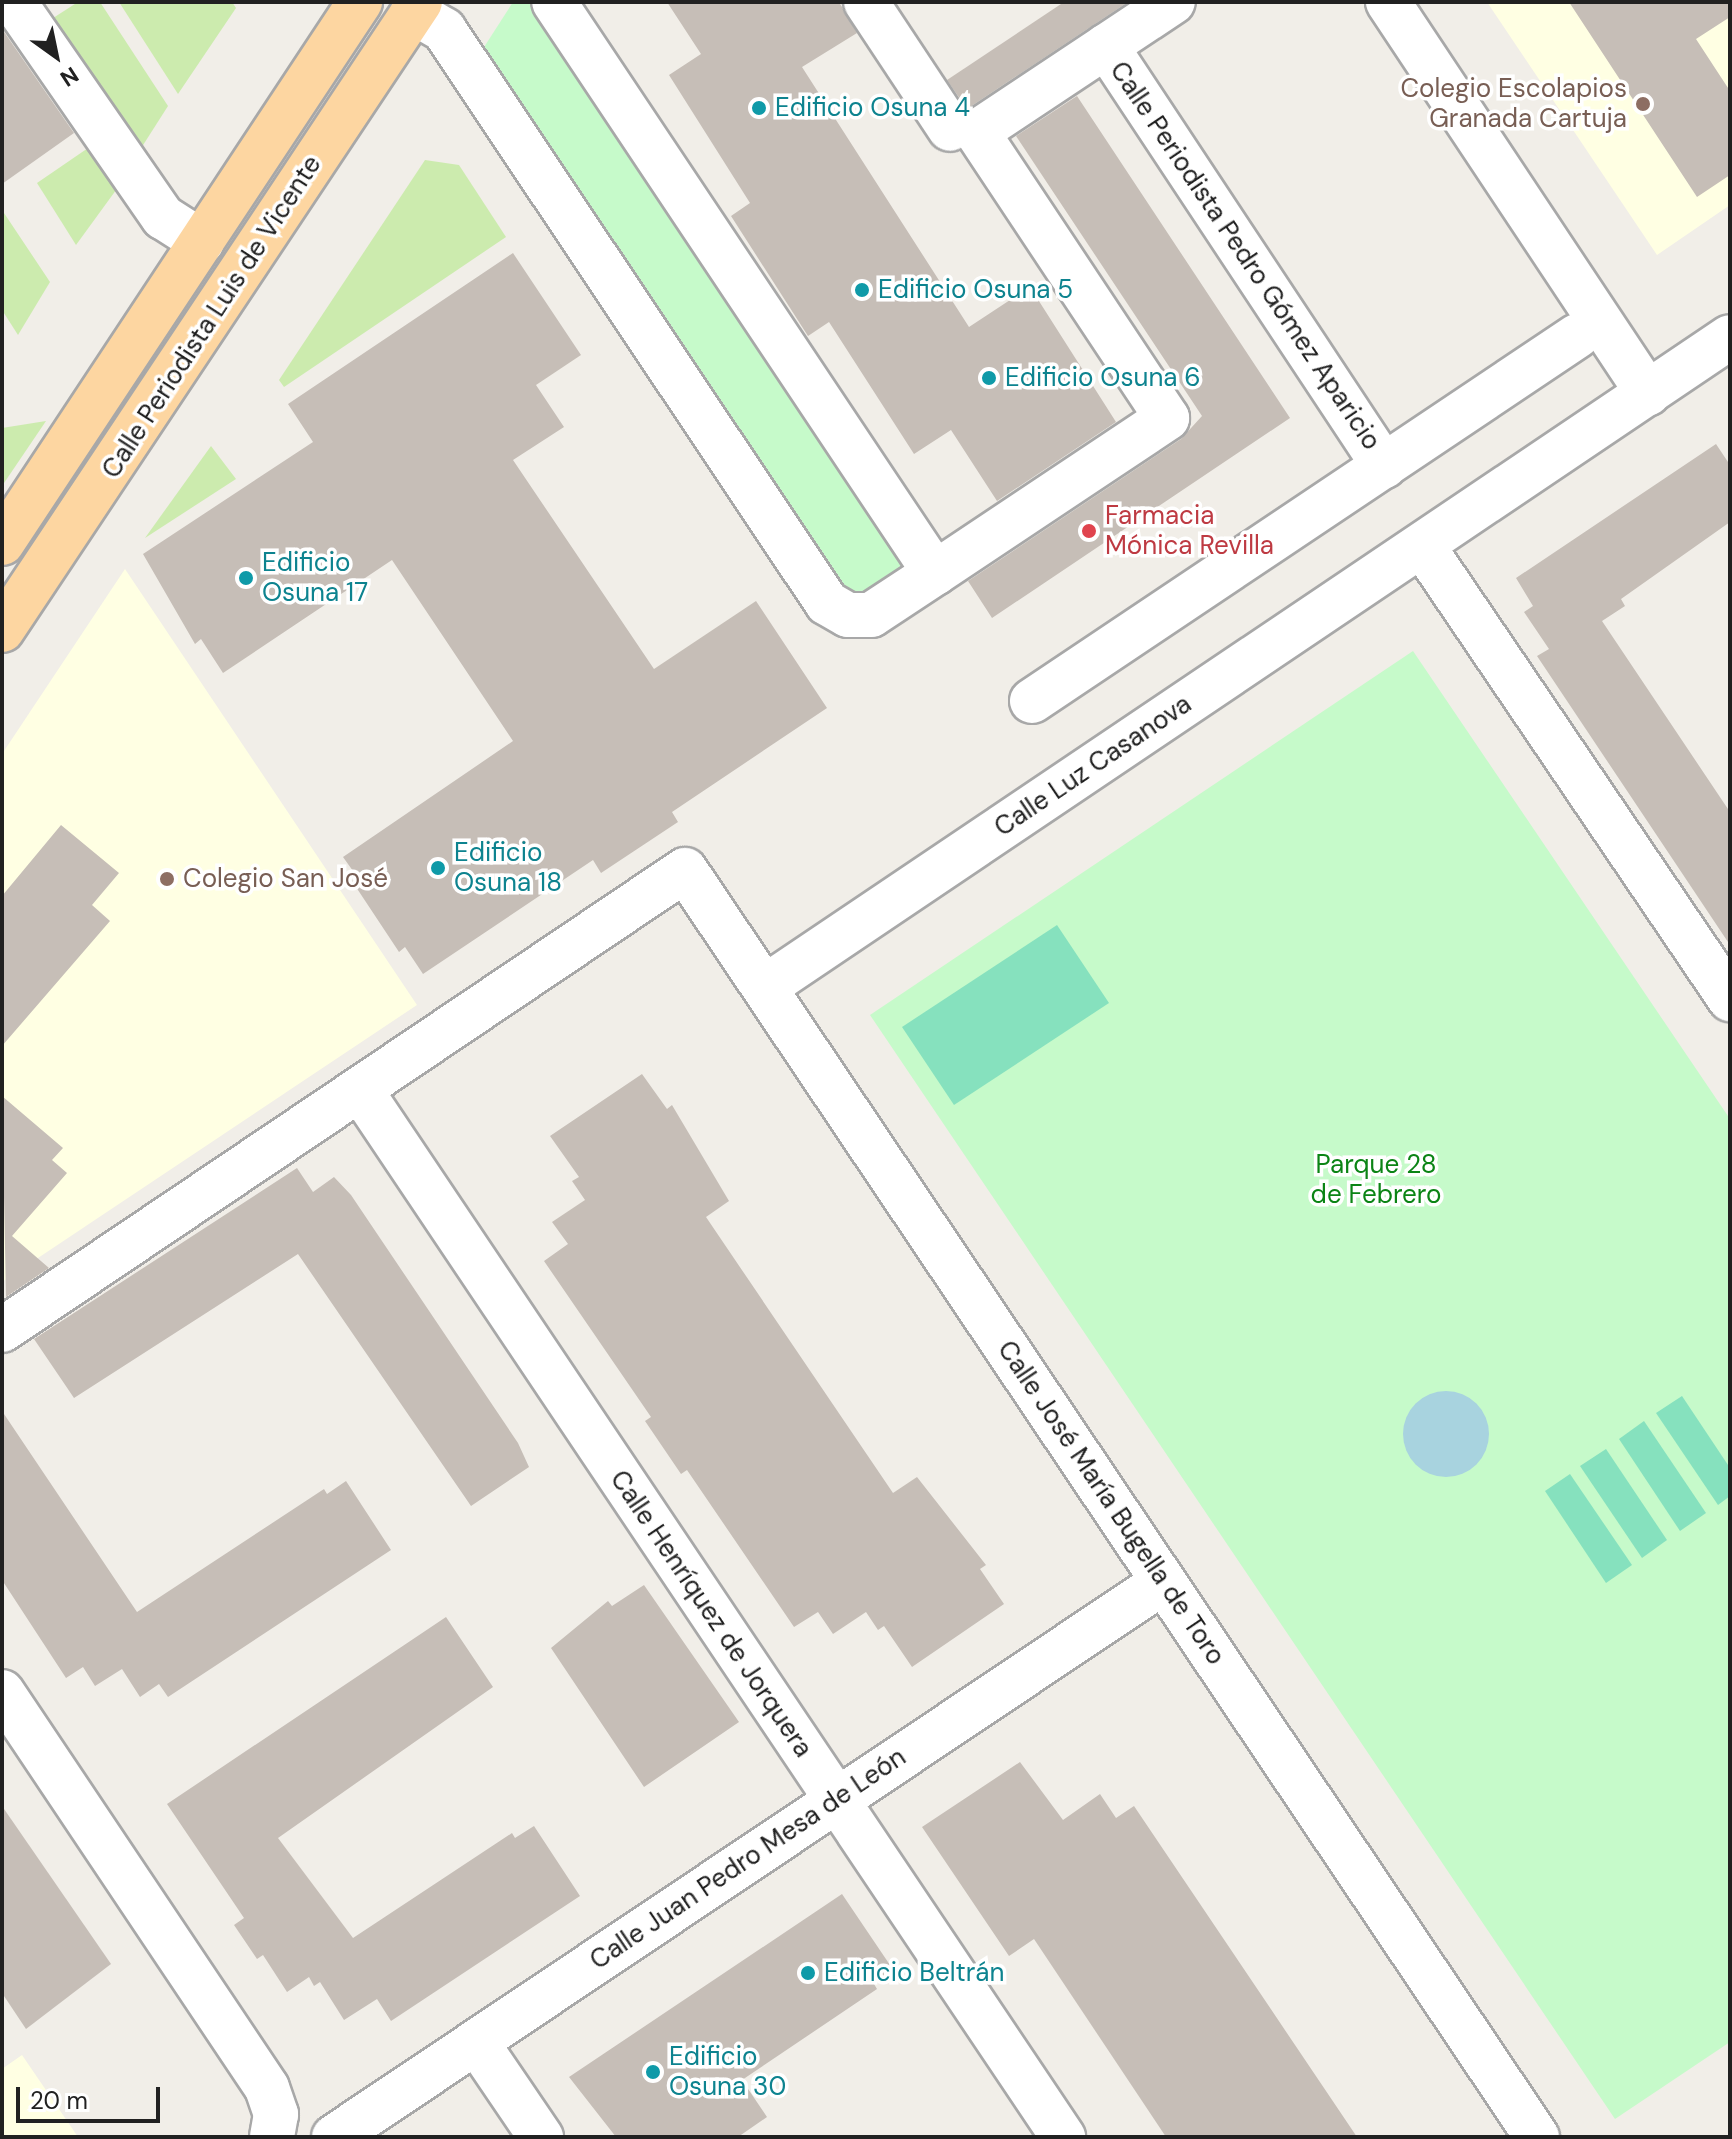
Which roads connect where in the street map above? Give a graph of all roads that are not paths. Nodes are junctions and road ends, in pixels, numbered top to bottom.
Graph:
1 (14, 2) edge
2 (360, 2) edge
3 (554, 2) edge
4 (866, 2) edge
5 (1173, 2) edge
6 (1388, 2) edge
7 (416, 7) edge
8 (1106, 46) junction
9 (963, 130) junction
10 (202, 242) junction
11 (1577, 336) dead end
12 (1730, 337) edge
13 (1648, 393) junction
14 (1384, 466) junction
15 (2, 543) edge
16 (1422, 545) junction
17 (935, 573) junction
18 (2, 630) edge
19 (1032, 701) dead end
20 (765, 987) junction
21 (1730, 999) edge
22 (361, 1091) junction
23 (2, 1330) edge
24 (1163, 1582) junction
25 (2, 1692) edge
26 (835, 1800) junction
27 (477, 2043) junction
28 (272, 2137) edge
29 (334, 2137) edge
30 (541, 2137) edge
31 (1063, 2137) edge
32 (1537, 2137) edge

1 - 10 street
2 - 10 main road, Calle Periodista Luis de Vicente
3 - 17 street
4 - 9 street
5 - 8 street
6 - 13 street
7 - 17 street
7 - 18 main road, Calle Periodista Luis de Vicente
8 - 9 street
8 - 14 street, Calle Periodista Pedro Gómez Aparicio
9 - 17 street
10 - 15 main road, Calle Periodista Luis de Vicente
11 - 14 street
12 - 13 street, Calle Luz Casanova
13 - 16 street, Calle Luz Casanova
14 - 19 street
16 - 20 street, Calle Luz Casanova
16 - 21 street
20 - 22 street, Calle José María Bugella de Toro
20 - 24 street, Calle José María Bugella de Toro
22 - 23 street
22 - 26 street, Calle Henríquez de Jorquera
24 - 26 street, Calle Juan Pedro Mesa de León
24 - 32 street, Calle José María Bugella de Toro
25 - 28 street
26 - 27 street, Calle Juan Pedro Mesa de León
26 - 31 street, Calle Henríquez de Jorquera
27 - 29 street, Calle Juan Pedro Mesa de León
27 - 30 street

